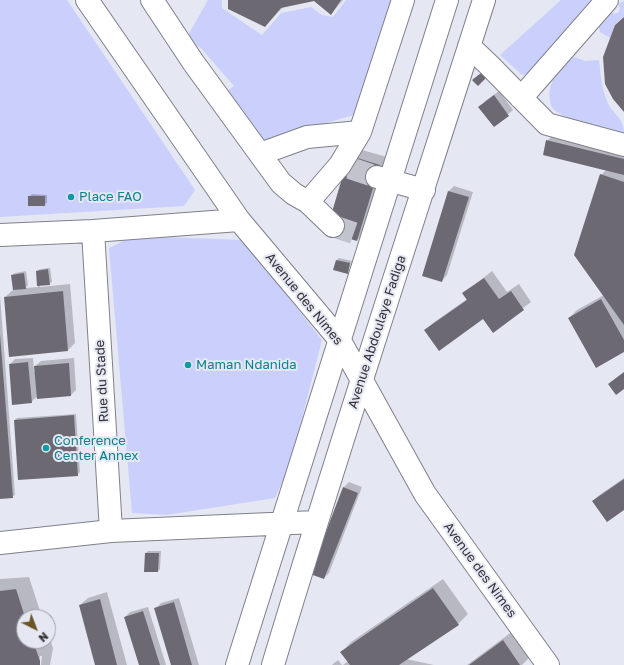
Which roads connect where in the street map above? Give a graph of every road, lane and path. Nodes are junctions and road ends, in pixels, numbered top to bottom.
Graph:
1 (87, 0) edge
2 (152, 0) edge
3 (403, 0) edge
4 (447, 0) edge
5 (484, 0) edge
6 (607, 0) edge
7 (469, 46) junction
8 (521, 98) junction
9 (360, 132) junction
10 (624, 145) edge
11 (260, 154) junction
12 (383, 179) junction
13 (424, 190) junction
14 (308, 202) junction
15 (239, 220) junction
16 (333, 226) tunnel mouth
17 (93, 231) junction
18 (0, 235) edge
19 (357, 283) junction
20 (389, 291) junction
21 (339, 339) junction
22 (361, 380) junction
23 (281, 522) junction
24 (316, 522) junction
25 (111, 531) junction
26 (0, 543) edge
27 (237, 665) edge
28 (272, 665) edge
29 (548, 665) edge

1 - 15 street, Avenue des Nimes
2 - 11 street
3 - 9 street
4 - 12 street
5 - 7 street, Avenue Abdoulaye Fadiga
6 - 8 street
7 - 8 street
7 - 13 street, Avenue Abdoulaye Fadiga
8 - 10 street
9 - 11 street
9 - 14 street
11 - 14 street
12 - 13 street
12 - 19 street
13 - 20 street, Avenue Abdoulaye Fadiga
14 - 16 street
15 - 17 street
15 - 21 street, Avenue des Nimes
17 - 18 street
17 - 25 street, Rue du Stade
19 - 20 street
19 - 21 street
20 - 22 street, Avenue Abdoulaye Fadiga
21 - 22 street, Avenue des Nimes
21 - 23 street
22 - 24 street, Avenue Abdoulaye Fadiga
22 - 29 street, Avenue des Nimes
23 - 24 street
23 - 25 street
23 - 27 street
24 - 28 street, Avenue Abdoulaye Fadiga
25 - 26 street

